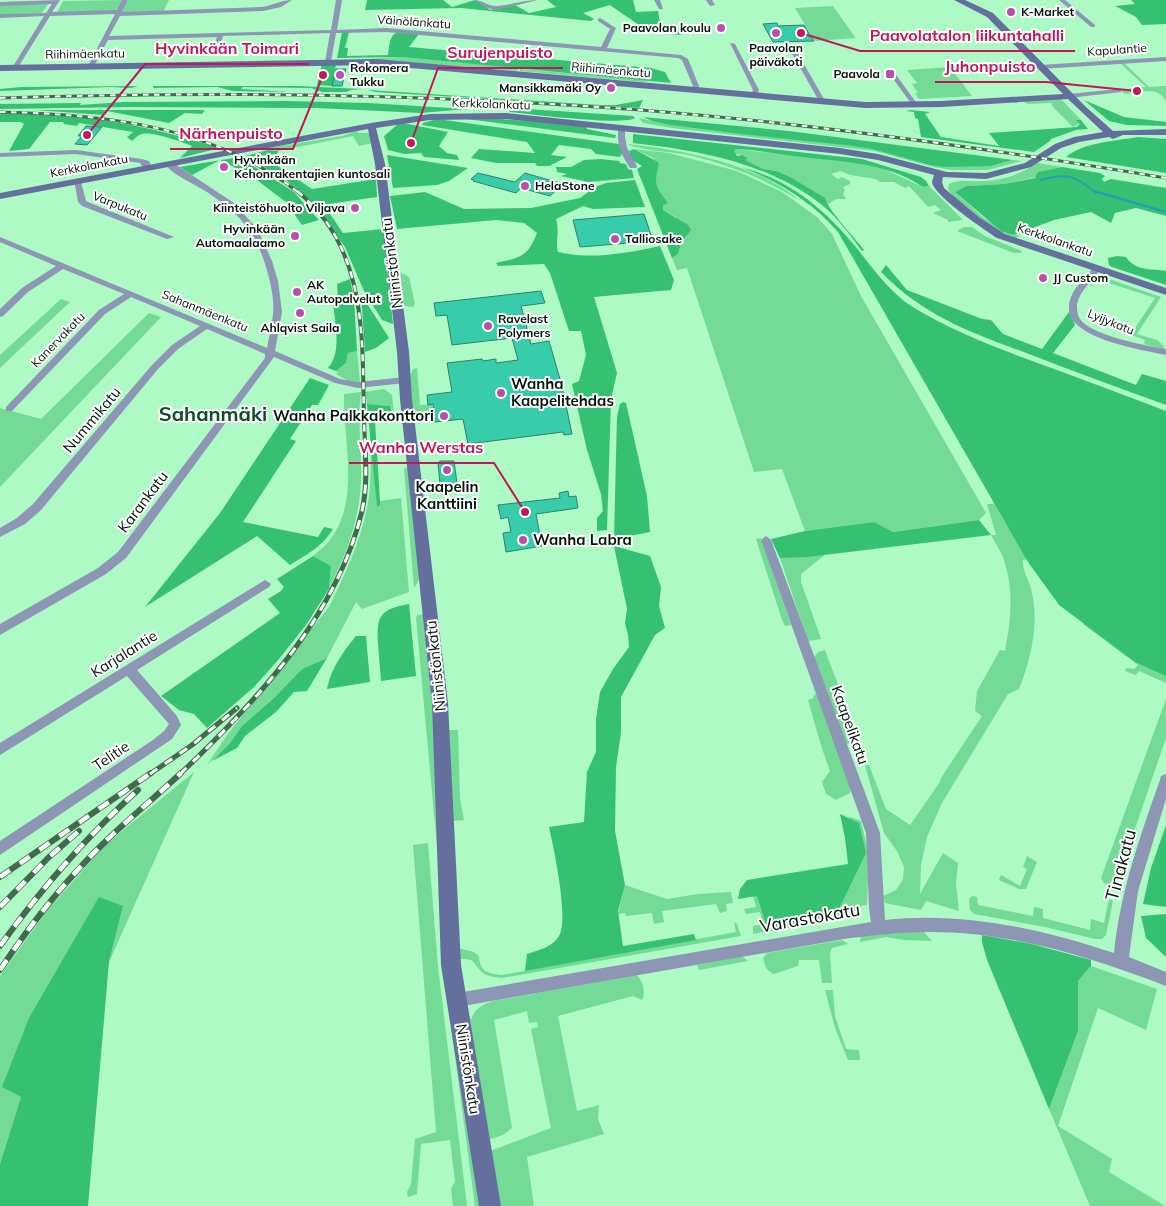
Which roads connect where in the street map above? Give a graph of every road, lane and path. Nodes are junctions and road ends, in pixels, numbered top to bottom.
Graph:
1 (126, 0) edge
2 (289, 0) edge
3 (339, 0) edge
4 (478, 0) edge
5 (535, 0) edge
6 (657, 0) edge
7 (1062, 0) edge
8 (57, 1) edge
9 (962, 1) edge
10 (0, 4) edge
11 (661, 8) dead end
12 (119, 13) junction
13 (49, 14) junction
14 (0, 16) edge
15 (600, 20) dead end
16 (1093, 26) dead end
17 (334, 32) junction
18 (221, 34) junction
19 (108, 38) junction
20 (732, 44) dead end
21 (603, 50) junction
22 (793, 50) dead end
23 (214, 54) dead end
24 (1166, 58) edge
25 (328, 62) junction
26 (91, 66) junction
27 (1040, 66) junction
28 (0, 68) edge
29 (15, 68) junction
30 (890, 69) dead end
31 (695, 90) junction
32 (1119, 91) dead end
33 (754, 95) junction
34 (1069, 96) junction
35 (822, 101) junction
36 (914, 105) junction
37 (371, 126) junction
38 (622, 127) junction
39 (1166, 134) edge
40 (1108, 135) junction
41 (0, 155) edge
42 (169, 164) junction
43 (633, 166) dead end
44 (148, 168) junction
45 (942, 176) junction
46 (77, 182) junction
47 (0, 196) edge
48 (170, 237) dead end
49 (0, 239) edge
50 (62, 265) junction
51 (1097, 269) junction
52 (1166, 292) edge
53 (131, 293) junction
54 (0, 314) edge
55 (207, 325) junction
56 (270, 352) junction
57 (1166, 352) edge
58 (405, 380) junction
59 (9, 409) dead end
60 (0, 533) edge
61 (766, 540) dead end
62 (265, 584) dead end
63 (0, 630) edge
64 (129, 670) junction
65 (0, 750) edge
66 (1166, 780) edge
67 (0, 849) edge
68 (880, 926) junction
69 (1122, 961) junction
70 (1166, 979) edge
71 (457, 1000) junction
72 (490, 1206) edge

1 - 12 street
2 - 12 street
3 - 17 street
4 - 5 street
6 - 11 street
7 - 16 street
8 - 10 street
8 - 13 street
9 - 27 street
12 - 13 street
12 - 19 street
13 - 14 street
13 - 29 street
15 - 21 street
17 - 18 street, Väinölänkatu
17 - 21 street, Väinölänkatu
17 - 25 street
18 - 19 street, Väinölänkatu
18 - 23 street
19 - 26 street
20 - 33 street
21 - 31 street, Väinölänkatu
22 - 35 street
24 - 27 street, Kapulantie
25 - 26 street, Riihimäenkatu
25 - 31 street, Riihimäenkatu
26 - 29 street, Riihimäenkatu
27 - 34 street
28 - 29 street, Riihimäenkatu
30 - 36 street
31 - 33 street, Riihimäenkatu
32 - 34 street
33 - 35 street, Riihimäenkatu
34 - 36 street, Riihimäenkatu
34 - 40 street
35 - 36 street, Riihimäenkatu
37 - 38 street, Kerkkolankatu
37 - 42 street, Kerkkolankatu
37 - 58 street, Niinistönkatu
38 - 43 street
38 - 45 street, Kerkkolankatu
39 - 40 street
40 - 45 street
41 - 44 street
42 - 44 street, Kerkkolankatu
42 - 56 street, Karankatu
44 - 46 street, Kerkkolankatu
45 - 51 street, Kerkkolankatu
46 - 47 street, Kerkkolankatu
46 - 48 street, Varpukatu
49 - 50 street, Sahanmäenkatu
50 - 53 street, Sahanmäenkatu
50 - 54 street
51 - 52 street, Kerkkolankatu
51 - 57 street, Lyijykatu
53 - 55 street, Sahanmäenkatu
53 - 59 street, Kanervakatu
55 - 56 street, Sahanmäenkatu
55 - 60 street, Nummikatu
56 - 58 street, Sahanmäenkatu
56 - 63 street, Karankatu
58 - 71 street, Niinistönkatu
61 - 68 street, Kaapelikatu
62 - 64 street, Karjalantie
64 - 65 street, Karjalantie
64 - 67 street, Telitie
66 - 69 street, Tinakatu
68 - 69 street, Varastokatu
68 - 71 street, Varastokatu
69 - 70 street, Varastokatu
71 - 72 street, Niinistönkatu

